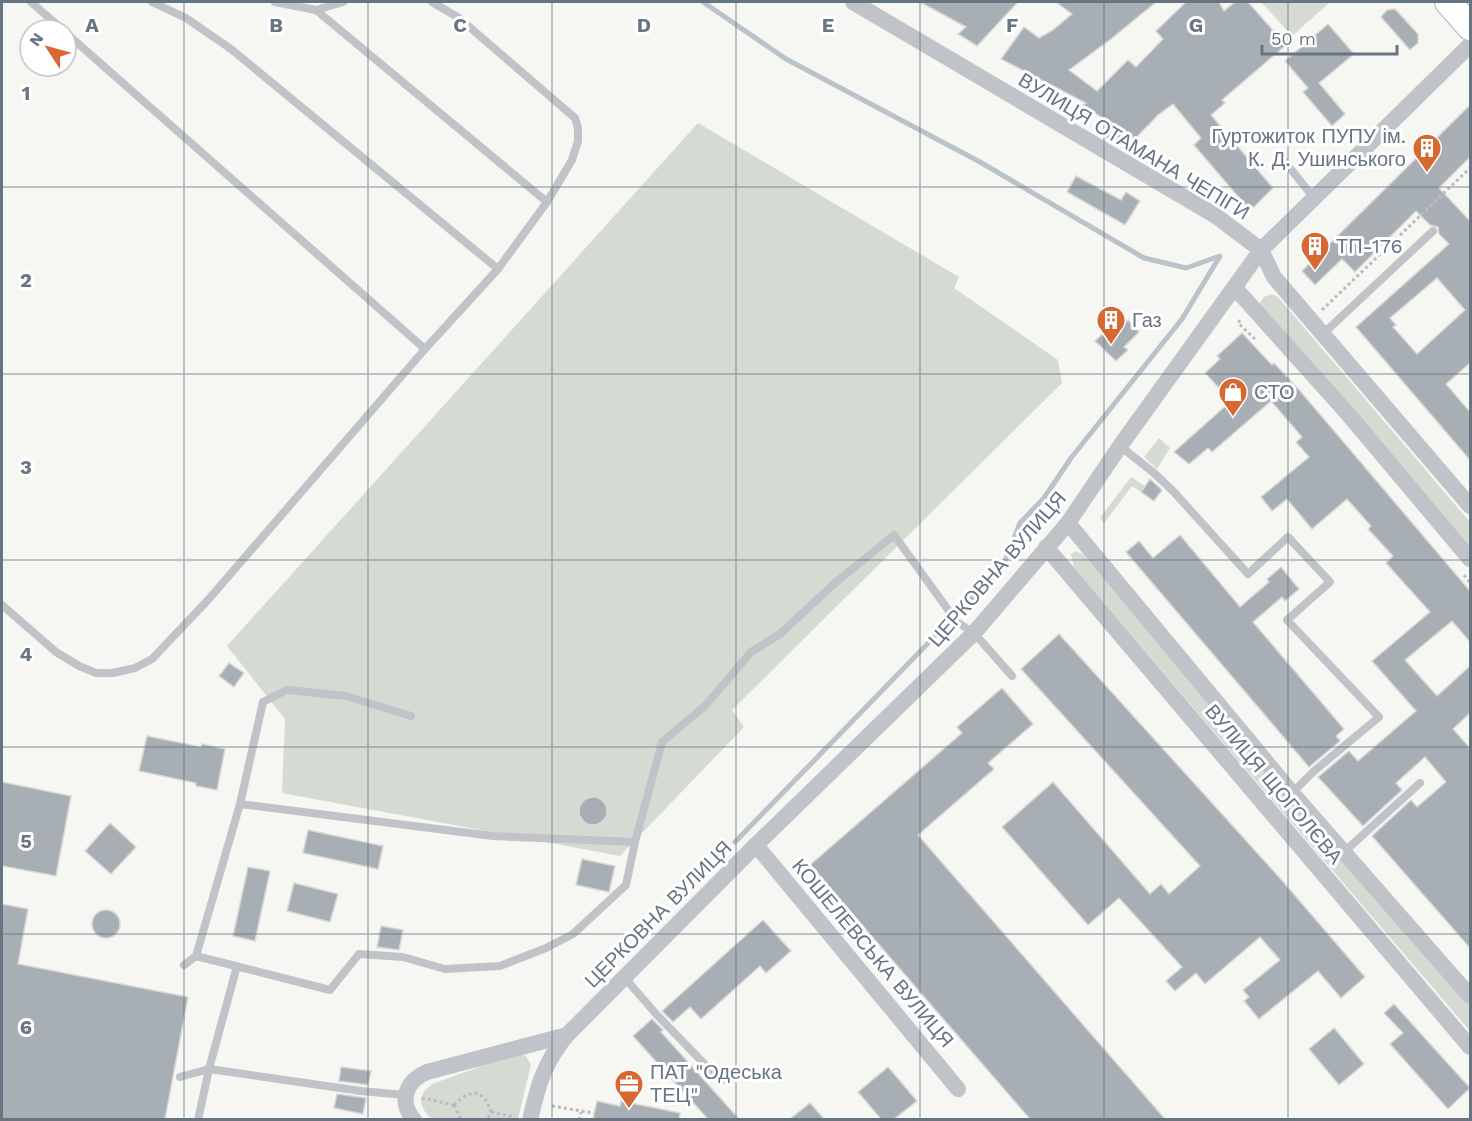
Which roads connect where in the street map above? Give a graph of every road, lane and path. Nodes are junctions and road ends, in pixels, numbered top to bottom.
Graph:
1 (31, 2) edge
2 (152, 2) edge
3 (275, 2) edge
4 (343, 2) edge
5 (432, 2) edge
6 (853, 2) edge
7 (1448, 2) edge
8 (316, 10) junction
9 (50, 18) edge
10 (1470, 27) edge
11 (78, 42) edge
12 (1470, 45) edge
13 (1281, 157) dead end
14 (1470, 168) edge
15 (1314, 198) junction
16 (547, 202) junction
17 (1433, 231) dead end
18 (1261, 250) junction
19 (498, 269) junction
20 (1235, 288) junction
21 (1312, 319) junction
22 (1324, 333) junction
23 (426, 349) junction
24 (1120, 446) junction
25 (1470, 506) edge
26 (1068, 523) junction
27 (1046, 547) junction
28 (1470, 559) edge
29 (2, 605) edge
30 (974, 633) junction
31 (1012, 676) dead end
32 (411, 716) dead end
33 (1420, 783) dead end
34 (1292, 793) junction
35 (240, 804) junction
36 (635, 842) junction
37 (756, 845) junction
38 (1344, 852) junction
39 (196, 956) junction
40 (184, 965) dead end
41 (237, 966) junction
42 (624, 977) junction
43 (1470, 996) edge
44 (567, 1035) junction
45 (1470, 1047) edge
46 (209, 1069) junction
47 (180, 1077) dead end
48 (721, 1081) dead end
49 (958, 1089) dead end
50 (405, 1095) junction
51 (454, 1105) junction
52 (491, 1112) junction
53 (581, 1112) junction
54 (526, 1113) edge
55 (594, 1113) dead end
56 (198, 1119) edge
57 (414, 1119) edge
58 (461, 1119) edge
59 (487, 1119) edge
60 (579, 1119) edge

1 - 9 lane
2 - 19 lane
3 - 8 lane
4 - 8 lane
5 - 16 lane
6 - 18 street, ВУЛИЦЯ ОТАМАНА ЧЕПІГИ
7 - 10 main road
8 - 16 lane
11 - 23 lane
12 - 15 street, ЦЕРКОВНА ВУЛИЦЯ
13 - 15 lane
14 - 21 path
15 - 18 street, ЦЕРКОВНА ВУЛИЦЯ
16 - 19 lane
17 - 22 lane
18 - 20 street, ЦЕРКОВНА ВУЛИЦЯ
18 - 21 street, ВУЛИЦЯ ОТАМАНА ЧЕПІГИ
19 - 23 lane
20 - 24 street, ЦЕРКОВНА ВУЛИЦЯ
20 - 28 street
21 - 22 street, ВУЛИЦЯ ОТАМАНА ЧЕПІГИ
22 - 25 street, ВУЛИЦЯ ОТАМАНА ЧЕПІГИ
23 - 29 lane
24 - 26 street, ЦЕРКОВНА ВУЛИЦЯ
24 - 34 lane
26 - 27 street, ЦЕРКОВНА ВУЛИЦЯ
26 - 34 street, ВУЛИЦЯ ЩОГОЛЄВА
27 - 30 street, ЦЕРКОВНА ВУЛИЦЯ
27 - 45 street, ВУЛИЦЯ ЩОГОЛЄВА
30 - 31 lane
30 - 36 lane
30 - 37 street, ЦЕРКОВНА ВУЛИЦЯ
32 - 35 lane
33 - 38 lane
34 - 38 street, ВУЛИЦЯ ЩОГОЛЄВА
35 - 36 lane
35 - 39 lane
36 - 41 lane
37 - 42 street, ЦЕРКОВНА ВУЛИЦЯ
37 - 49 street, КОШЕЛЕВСЬКА ВУЛИЦЯ
38 - 43 street, ВУЛИЦЯ ЩОГОЛЄВА
39 - 40 lane
39 - 41 lane
41 - 46 lane
42 - 44 street, ЦЕРКОВНА ВУЛИЦЯ
42 - 48 lane
44 - 50 street
44 - 54 street, ЦЕРКОВНА ВУЛИЦЯ
46 - 47 lane
46 - 50 lane
46 - 56 lane
50 - 51 path
50 - 57 street
51 - 52 path
51 - 58 path
52 - 54 path
52 - 59 path
53 - 54 path
53 - 55 path
53 - 60 path

